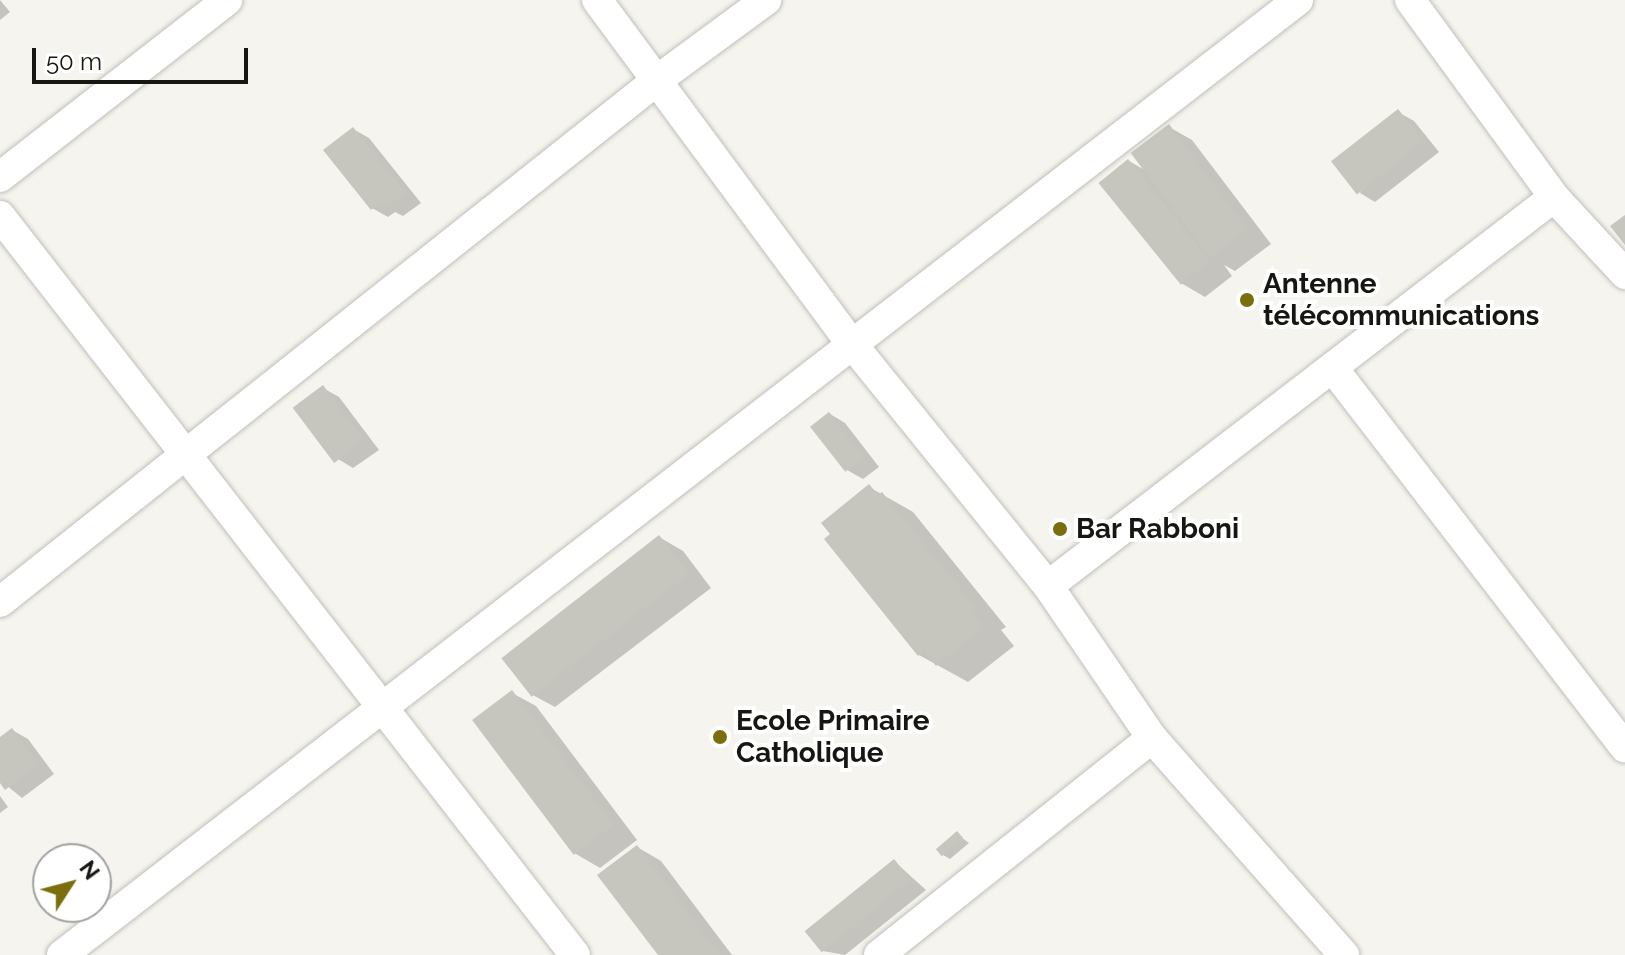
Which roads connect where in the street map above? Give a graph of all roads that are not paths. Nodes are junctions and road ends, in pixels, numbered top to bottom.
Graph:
1 (227, 0) edge
2 (597, 0) edge
3 (766, 0) edge
4 (1298, 0) edge
5 (1410, 0) edge
6 (660, 78) junction
7 (0, 177) edge
8 (1554, 197) junction
9 (0, 216) edge
10 (1625, 274) edge
11 (852, 344) junction
12 (1335, 371) junction
13 (185, 457) junction
14 (1048, 586) junction
15 (0, 602) edge
16 (381, 705) junction
17 (1152, 738) junction
18 (1625, 747) edge
19 (62, 955) edge
20 (575, 955) edge
21 (879, 955) edge
22 (1344, 955) edge

1 - 7 street
2 - 6 street
3 - 6 street
4 - 11 street
5 - 8 street
6 - 11 street
6 - 13 street
8 - 10 street
8 - 12 street
9 - 13 street
11 - 14 street
11 - 16 street
12 - 14 street
12 - 18 street
13 - 15 street
13 - 16 street
14 - 17 street
16 - 19 street
16 - 20 street
17 - 21 street
17 - 22 street

